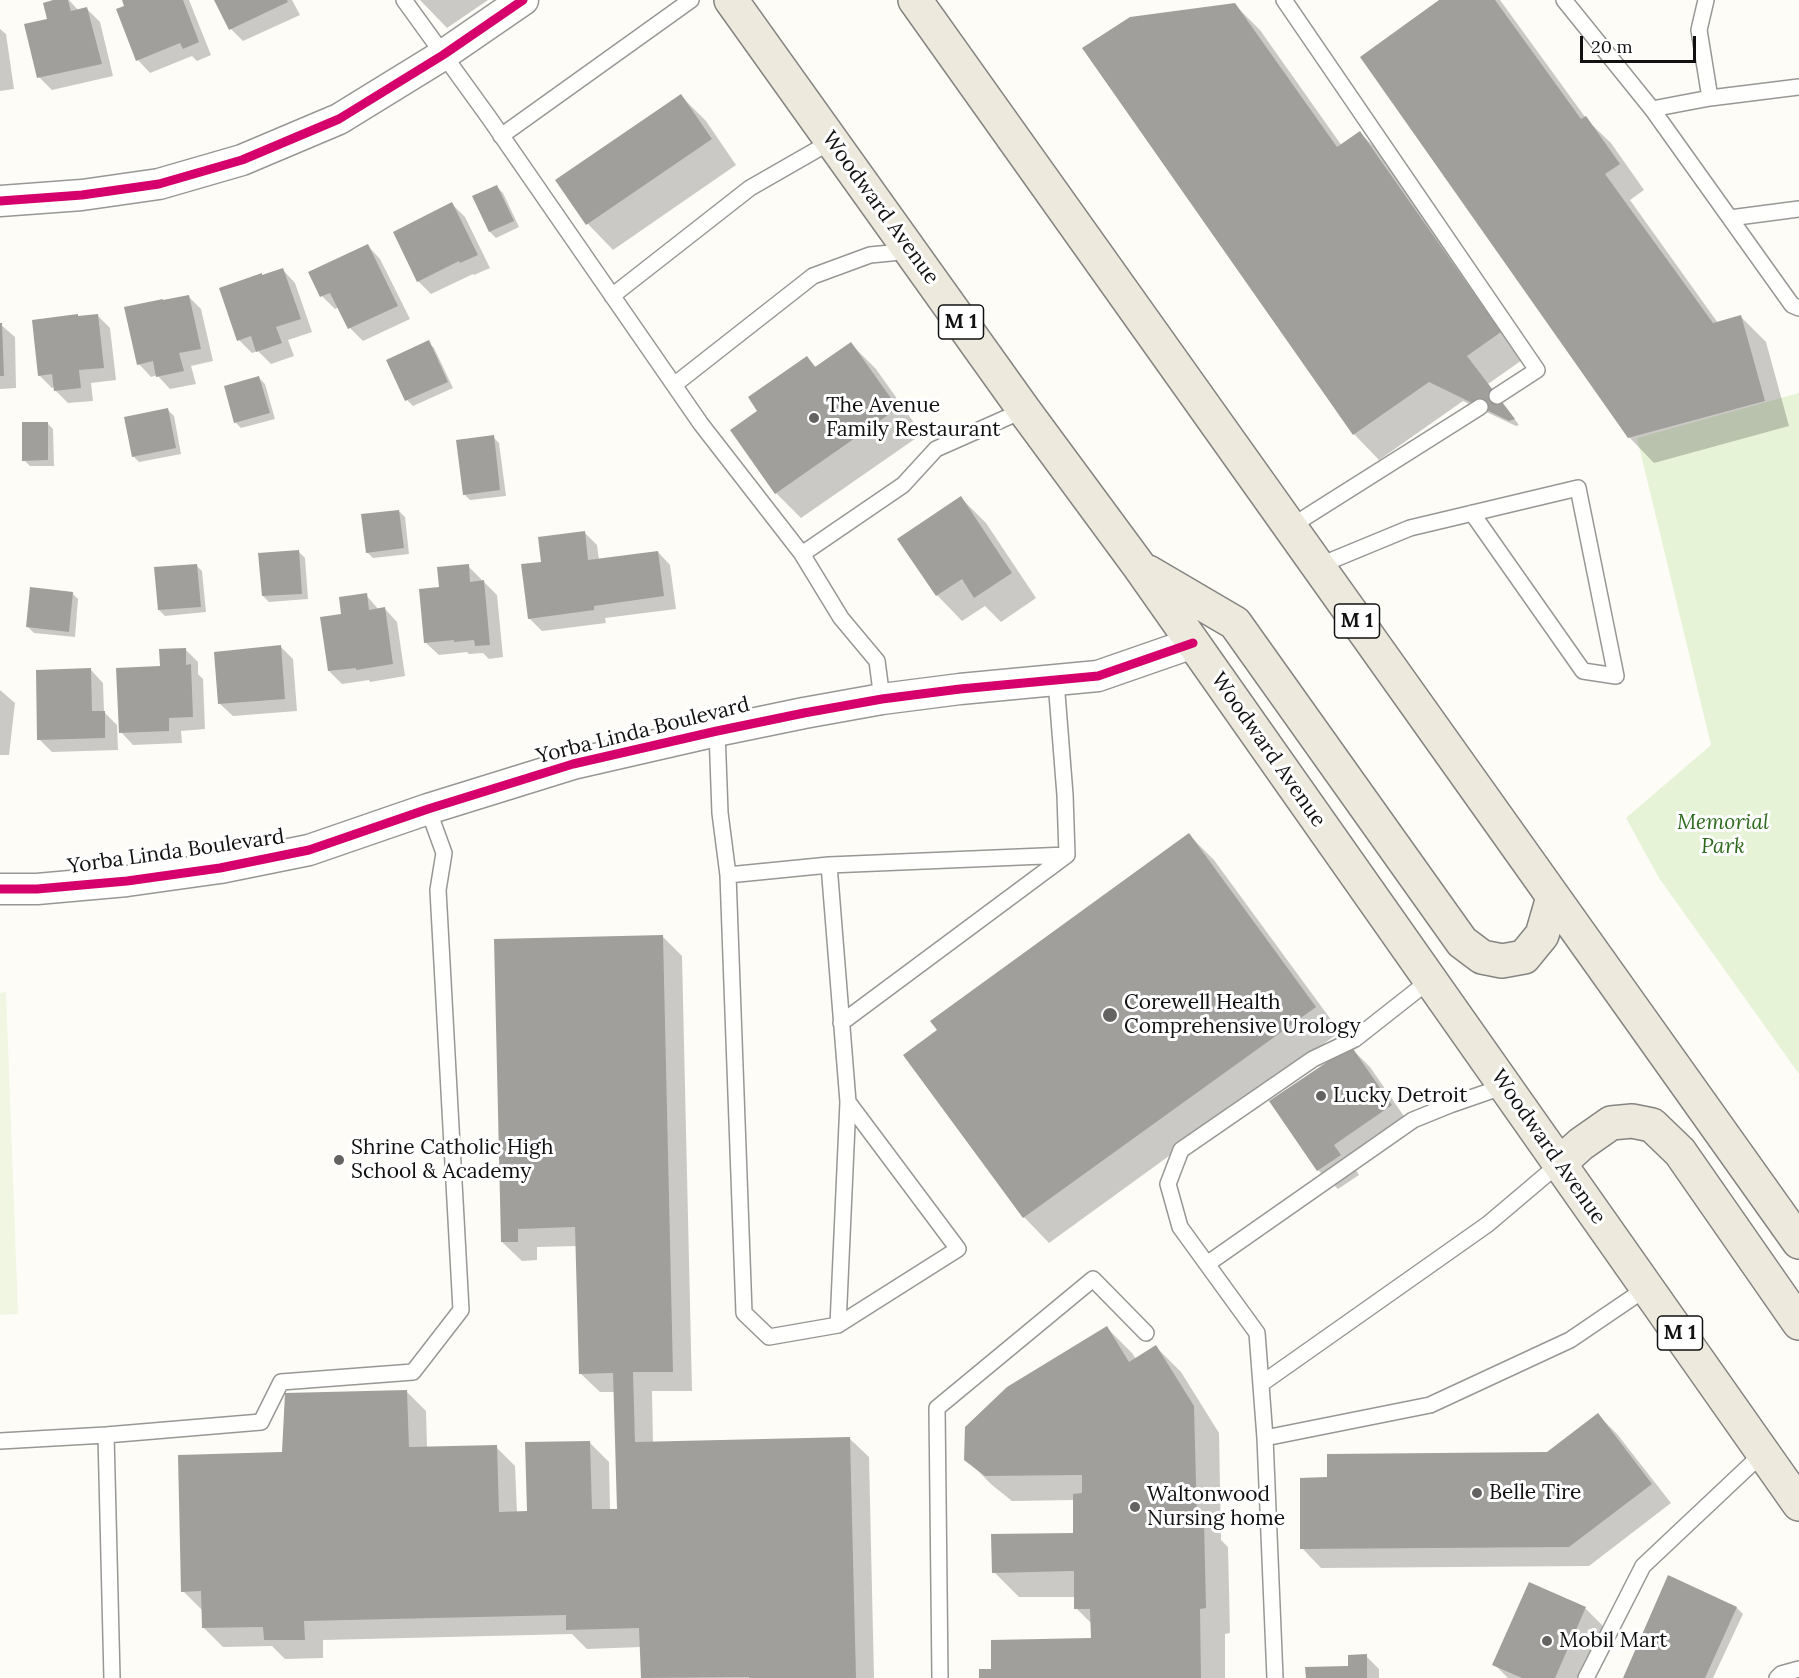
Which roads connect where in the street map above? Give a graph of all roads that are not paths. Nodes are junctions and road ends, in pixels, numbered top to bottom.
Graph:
1 (404, 0) edge
2 (523, 0) edge
3 (691, 0) edge
4 (731, 0) edge
5 (915, 0) edge
6 (1284, 0) edge
7 (1564, 0) edge
8 (1706, 0) edge
9 (443, 55) junction
10 (1799, 87) edge
11 (1710, 98) junction
12 (1652, 109) junction
13 (501, 136) junction
14 (832, 141) junction
15 (0, 201) edge
16 (1799, 209) edge
17 (1730, 218) junction
18 (911, 251) junction
19 (612, 296) junction
20 (1799, 308) edge
21 (674, 385) junction
22 (1497, 396) dead end
23 (1480, 407) dead end
24 (1024, 410) junction
25 (1472, 513) junction
26 (1290, 527) junction
27 (802, 554) junction
28 (1139, 566) junction
29 (1318, 566) junction
30 (1193, 643) junction
31 (1056, 681) junction
32 (882, 699) junction
33 (717, 730) junction
34 (428, 810) junction
35 (1067, 855) junction
36 (829, 865) junction
37 (728, 875) junction
38 (0, 889) edge
39 (1553, 897) junction
40 (1430, 980) junction
41 (841, 1023) junction
42 (1505, 1086) junction
43 (848, 1102) junction
44 (1560, 1162) junction
45 (1799, 1242) edge
46 (1207, 1264) junction
47 (1648, 1287) junction
48 (1799, 1323) edge
49 (838, 1325) junction
50 (1146, 1333) dead end
51 (1261, 1384) junction
52 (106, 1435) junction
53 (1264, 1438) junction
54 (0, 1441) edge
55 (1763, 1453) junction
56 (1799, 1504) edge
57 (1799, 1669) edge
58 (112, 1678) edge
59 (940, 1678) edge
60 (1275, 1678) edge
61 (1587, 1678) edge
62 (1777, 1678) edge

1 - 9 lane
2 - 9 street
3 - 13 lane
4 - 14 main road, Woodward Avenue / M 1
5 - 26 main road, M 1
6 - 22 lane
7 - 12 lane
8 - 11 lane
9 - 13 lane
9 - 15 street
10 - 11 lane
11 - 12 lane
12 - 17 lane
13 - 19 lane
14 - 18 main road, Woodward Avenue / M 1
14 - 19 lane
16 - 17 lane
17 - 20 lane
18 - 21 lane
18 - 24 main road, Woodward Avenue / M 1
19 - 21 lane
21 - 27 lane
23 - 26 lane
24 - 27 lane
24 - 28 main road, Woodward Avenue / M 1
25 - 25 lane
25 - 29 lane
26 - 29 main road, M 1
27 - 32 lane
28 - 30 main road, Woodward Avenue / M 1
28 - 39 main road
29 - 39 main road, M 1
30 - 31 street, Yorba Linda Boulevard
30 - 40 main road, Woodward Avenue / M 1
31 - 32 street, Yorba Linda Boulevard
31 - 35 lane
32 - 33 street, Yorba Linda Boulevard
33 - 34 street, Yorba Linda Boulevard
33 - 37 lane
34 - 38 street, Yorba Linda Boulevard
34 - 52 lane
35 - 36 lane
35 - 41 lane
36 - 37 lane
36 - 41 lane
37 - 49 lane
39 - 45 main road, M 1
40 - 42 main road, Woodward Avenue / M 1
40 - 46 lane
41 - 43 lane
42 - 44 main road, Woodward Avenue / M 1
42 - 46 lane
43 - 49 lane
43 - 49 lane
44 - 47 main road, Woodward Avenue / M 1
44 - 48 main road
44 - 51 lane
46 - 51 lane
47 - 53 lane
47 - 55 main road, Woodward Avenue / M 1
50 - 59 lane
51 - 53 lane
52 - 54 lane
52 - 58 lane
53 - 60 lane
55 - 56 main road, Woodward Avenue / M 1
55 - 61 lane
57 - 62 lane

